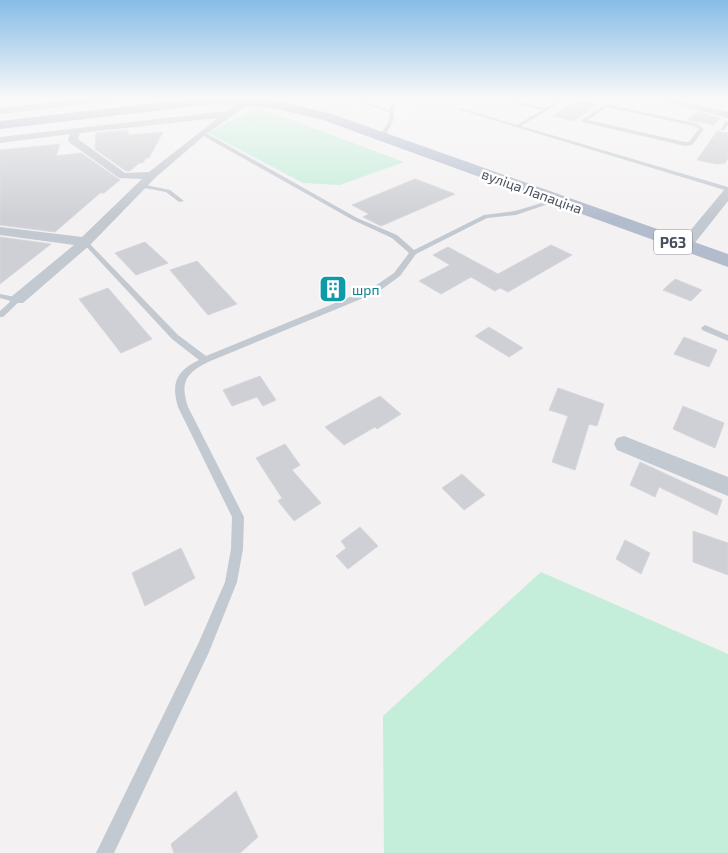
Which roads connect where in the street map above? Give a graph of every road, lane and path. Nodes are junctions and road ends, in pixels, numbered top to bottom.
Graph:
1 (17, 138) edge
2 (74, 138) edge
3 (195, 138) edge
4 (212, 138) edge
5 (384, 138) edge
6 (557, 138) edge
7 (658, 138) edge
8 (695, 138) edge
9 (0, 140) edge
10 (152, 174) junction
11 (141, 186) junction
12 (728, 189) edge
13 (728, 193) edge
14 (557, 200) junction
15 (181, 201) dead end
16 (0, 231) edge
17 (85, 242) junction
18 (685, 246) junction
19 (413, 253) junction
20 (728, 261) edge
21 (0, 296) edge
22 (15, 302) junction
23 (0, 309) edge
24 (0, 315) edge
25 (705, 328) dead end
26 (728, 338) edge
27 (205, 360) junction
28 (624, 444) dead end
29 (728, 487) edge
30 (105, 853) edge

1 - 9 street
2 - 10 street
3 - 10 street
4 - 19 lane
5 - 14 main road, вуліца Лапаціна / Р63
6 - 12 lane
7 - 8 lane
10 - 11 street
11 - 15 lane
11 - 17 street
13 - 18 street
14 - 18 main road, вуліца Лапаціна / Р63
14 - 19 lane
16 - 17 street
17 - 22 street
17 - 27 lane
18 - 20 main road, вуліца Лапаціна / Р63
19 - 27 lane
21 - 22 lane
22 - 23 lane
22 - 24 lane
25 - 26 lane
27 - 30 lane
28 - 29 street

